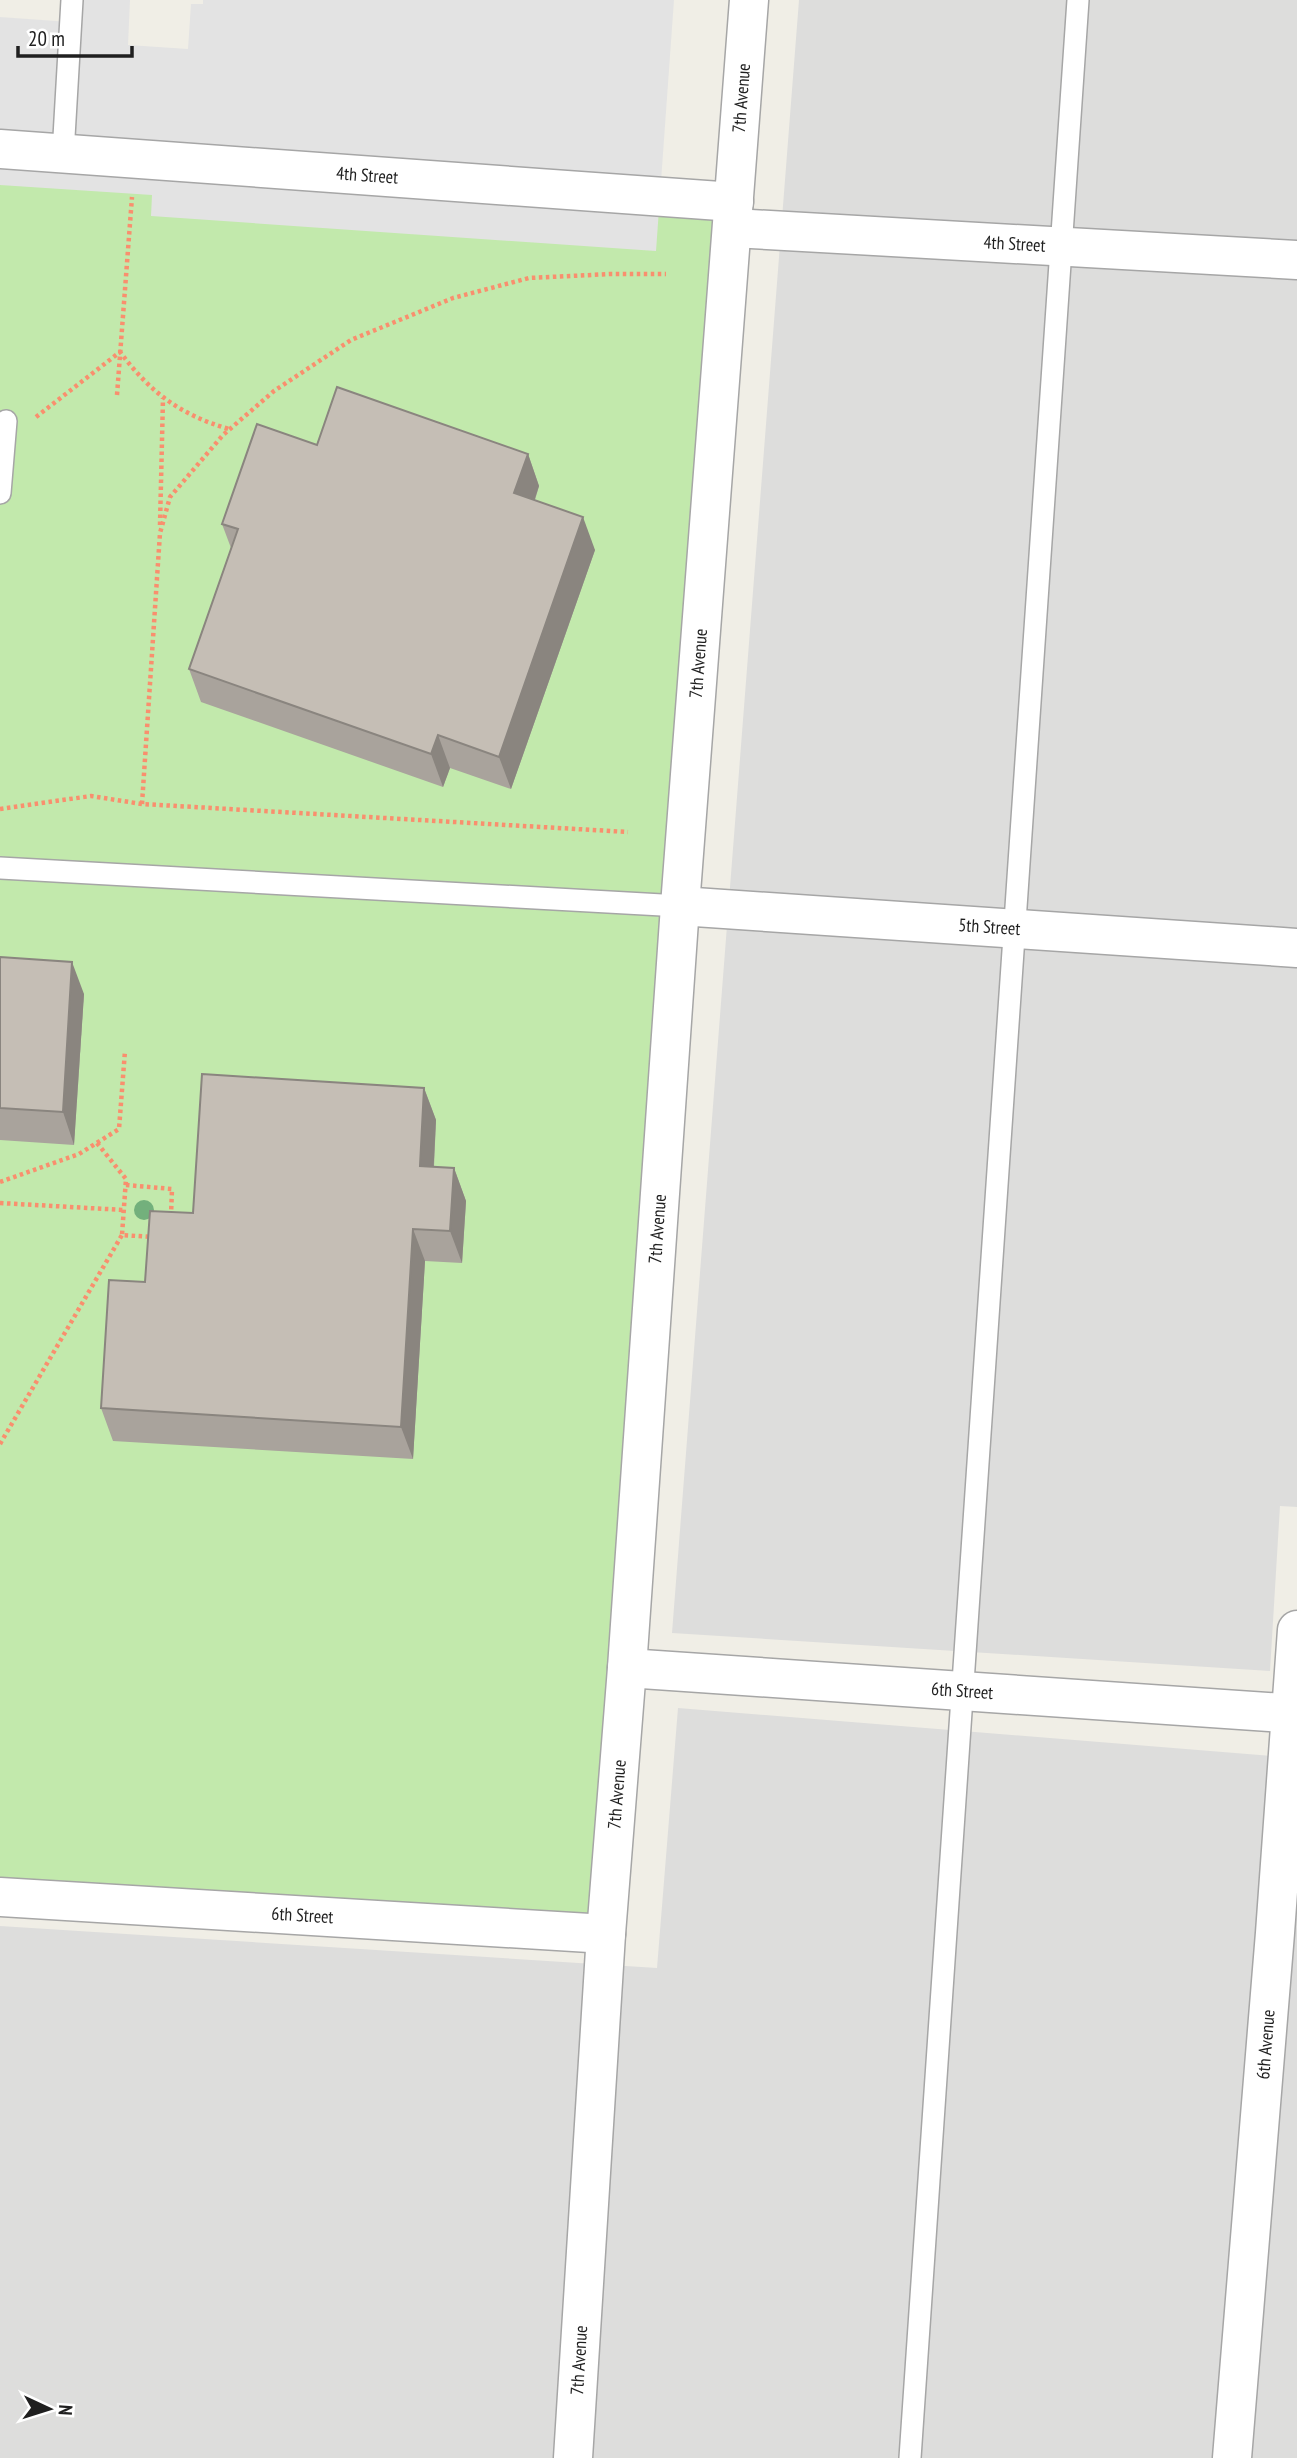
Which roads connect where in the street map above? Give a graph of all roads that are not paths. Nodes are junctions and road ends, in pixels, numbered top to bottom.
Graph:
1 (72, 0) edge
2 (749, 0) edge
3 (1078, 0) edge
4 (0, 149) edge
5 (63, 154) junction
6 (734, 215) junction
7 (1061, 247) junction
8 (1297, 260) edge
9 (5, 431) road end
10 (0, 493) edge
11 (0, 868) edge
12 (680, 906) junction
13 (1013, 929) junction
14 (1297, 948) edge
15 (1297, 1630) edge
16 (627, 1668) junction
17 (963, 1691) junction
18 (1294, 1714) edge
19 (0, 1897) edge
20 (606, 1934) junction
21 (573, 2458) edge
22 (910, 2458) edge
23 (1231, 2458) edge

1 - 5 lane
2 - 6 street, 7th Avenue
3 - 7 lane
4 - 5 street, 4th Street
5 - 6 street, 4th Street
6 - 7 street, 4th Street
6 - 12 street, 7th Avenue
7 - 8 street, 4th Street
7 - 13 lane
9 - 10 lane
11 - 12 lane
12 - 13 street, 5th Street
12 - 16 street, 7th Avenue
13 - 14 street, 5th Street
13 - 17 lane
15 - 18 street, 6th Avenue
16 - 17 street, 6th Street
16 - 20 street, 7th Avenue
17 - 18 street, 6th Street
17 - 22 lane
18 - 23 street, 6th Avenue
19 - 20 street, 6th Street
20 - 21 street, 7th Avenue

